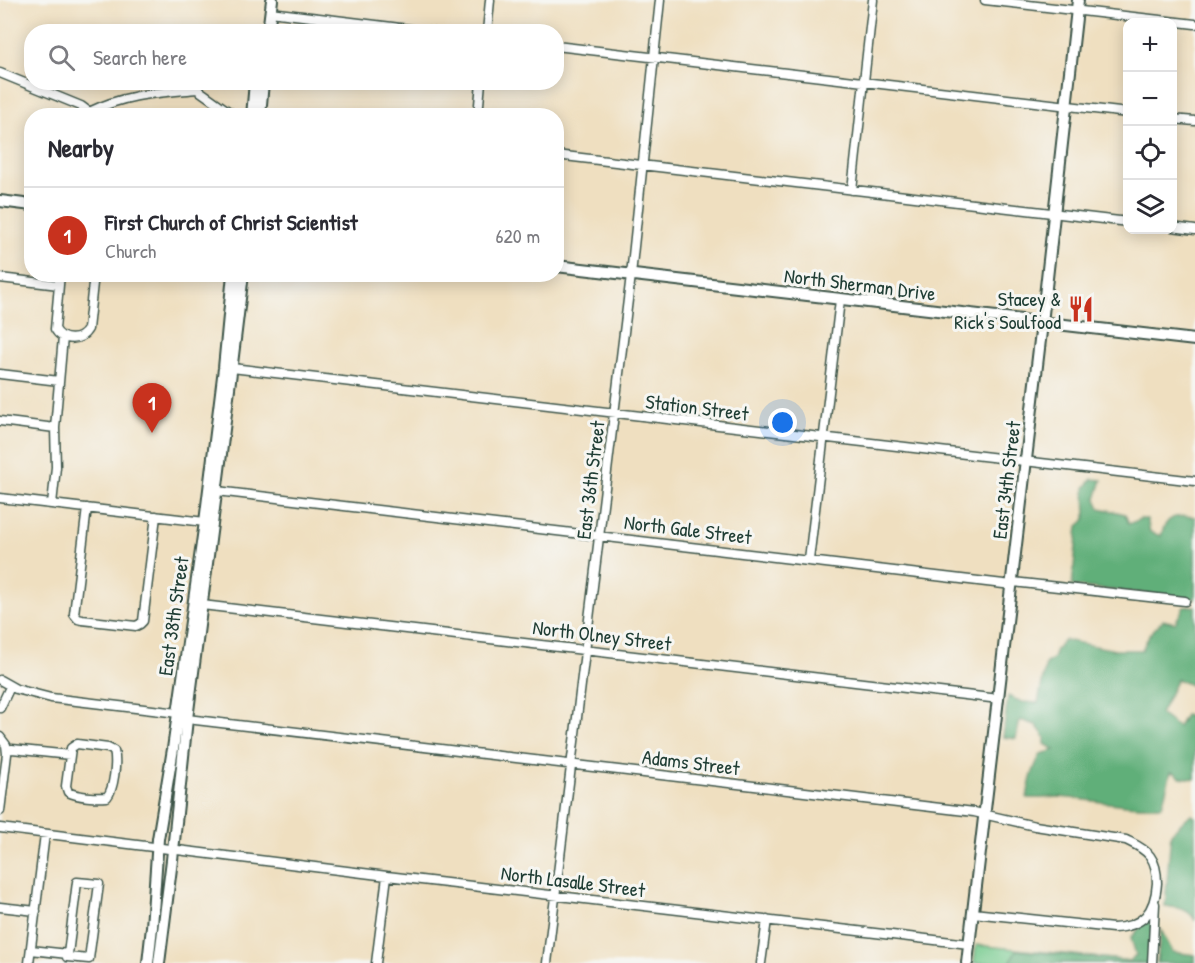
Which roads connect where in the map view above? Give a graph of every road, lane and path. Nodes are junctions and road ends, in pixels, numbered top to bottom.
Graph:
1 (264, 0) edge
2 (272, 0) edge
3 (490, 0) edge
4 (660, 0) edge
5 (873, 0) edge
6 (985, 0) edge
7 (1077, 5) edge
8 (270, 12) junction
9 (262, 24) edge
10 (269, 24) edge
11 (368, 24) edge
12 (488, 24) edge
13 (1195, 24) edge
14 (564, 47) edge
15 (654, 58) junction
16 (0, 73) edge
17 (24, 83) edge
18 (864, 83) junction
19 (42, 90) edge
20 (188, 90) edge
21 (198, 90) edge
22 (254, 90) edge
23 (262, 90) edge
24 (480, 90) edge
25 (1066, 106) junction
26 (83, 108) edge
27 (101, 108) edge
28 (224, 108) edge
29 (253, 108) edge
30 (261, 108) edge
31 (479, 108) edge
32 (1123, 112) edge
33 (1177, 119) edge
34 (1195, 121) edge
35 (564, 156) edge
36 (643, 165) junction
37 (852, 190) junction
38 (0, 201) edge
39 (24, 204) edge
40 (1054, 214) junction
41 (1123, 221) edge
42 (1177, 228) edge
43 (1195, 230) edge
44 (564, 267) edge
45 (632, 275) junction
46 (0, 278) edge
47 (24, 281) edge
48 (34, 282) edge
49 (59, 282) edge
50 (93, 282) edge
51 (231, 282) edge
52 (242, 282) edge
53 (59, 285) junction
54 (840, 300) junction
55 (1042, 323) junction
56 (63, 337) junction
57 (1195, 340) edge
58 (232, 369) junction
59 (0, 374) edge
60 (59, 381) junction
61 (615, 414) junction
62 (0, 421) edge
63 (54, 428) junction
64 (824, 438) junction
65 (1026, 462) junction
66 (1195, 481) edge
67 (217, 491) junction
68 (0, 498) edge
69 (52, 504) junction
70 (87, 508) junction
71 (156, 516) junction
72 (205, 522) junction
73 (600, 536) junction
74 (809, 560) junction
75 (1012, 584) junction
76 (1185, 601) dead end
77 (201, 605) junction
78 (586, 650) junction
79 (0, 680) edge
80 (10, 687) junction
81 (999, 699) junction
82 (0, 708) edge
83 (182, 716) junction
84 (0, 737) edge
85 (7, 750) junction
86 (70, 755) junction
87 (573, 765) junction
88 (0, 811) edge
89 (985, 814) junction
90 (0, 828) edge
91 (45, 834) junction
92 (157, 848) junction
93 (172, 850) junction
94 (387, 876) junction
95 (556, 895) junction
96 (1155, 901) junction
97 (0, 907) edge
98 (36, 911) junction
99 (973, 913) junction
100 (767, 920) junction
101 (969, 944) junction
102 (31, 950) junction
103 (68, 954) junction
104 (29, 963) edge
105 (148, 963) edge
106 (159, 963) edge
107 (376, 963) edge
108 (547, 963) edge
109 (761, 963) edge
110 (967, 963) edge
111 (1152, 963) edge

1 - 9 main road
2 - 8 main road
3 - 12 street
4 - 15 street, East 36th Street
5 - 18 street
6 - 7 street
7 - 13 street
7 - 25 main road, East 34th Street
8 - 10 main road
8 - 11 street
14 - 15 street
15 - 18 street
15 - 36 street, East 36th Street
16 - 17 street
18 - 25 street
18 - 37 street
19 - 26 street
20 - 27 street
21 - 28 street
22 - 29 main road
23 - 30 main road
24 - 31 street
25 - 32 street
25 - 40 main road, East 34th Street
33 - 34 street
35 - 36 street
36 - 37 street
36 - 45 street, East 36th Street
37 - 40 street
38 - 39 main road
40 - 41 street
40 - 55 main road, East 34th Street
42 - 43 street
44 - 45 main road, North Sherman Drive
45 - 54 main road, North Sherman Drive
45 - 61 street, East 36th Street
46 - 47 street
48 - 53 street
49 - 53 street
50 - 56 street
51 - 72 main road, East 38th Street
52 - 58 main road, East 38th Street
53 - 56 street
54 - 55 main road, North Sherman Drive
54 - 64 street
55 - 57 main road, North Sherman Drive
55 - 65 main road, East 34th Street
56 - 60 street
58 - 61 street, Station Street
58 - 67 main road, East 38th Street
59 - 60 street
60 - 63 street
61 - 64 street, Station Street
61 - 73 street, East 36th Street
62 - 63 street
63 - 69 street
64 - 65 street, Station Street
64 - 74 street
65 - 66 street, Station Street
65 - 75 main road, East 34th Street
67 - 73 street, North Gale Street
67 - 77 main road, East 38th Street
68 - 69 street
69 - 70 street
70 - 71 street
70 - 71 street
71 - 72 street
72 - 83 main road, East 38th Street
73 - 74 street, North Gale Street
73 - 78 street, East 36th Street
74 - 75 street, North Gale Street
75 - 76 street, North Gale Street
75 - 81 main road, East 34th Street
77 - 78 street, North Olney Street
77 - 83 main road, East 38th Street
78 - 81 street, North Olney Street
78 - 87 street, East 36th Street
79 - 80 street, Adams Street
80 - 82 street
80 - 83 street, Adams Street
81 - 89 main road, East 34th Street
83 - 87 street, Adams Street
83 - 92 main road, East 38th Street
83 - 93 main road, East 38th Street
84 - 85 street
85 - 86 street
85 - 88 street
86 - 86 street
87 - 89 street, Adams Street
87 - 95 street, East 36th Street
89 - 96 street, Adams Street
89 - 99 main road, East 34th Street
90 - 91 street, North Lasalle Street
91 - 92 street, North Lasalle Street
91 - 98 street
92 - 93 street, North Lasalle Street
92 - 105 main road, East 38th Street
93 - 94 street, North Lasalle Street
93 - 106 main road, East 38th Street
94 - 95 street, North Lasalle Street
94 - 107 street
95 - 100 street, North Lasalle Street
95 - 108 street, East 36th Street
96 - 99 street
96 - 111 street, Adams Street
97 - 98 street
98 - 102 street
99 - 101 main road, East 34th Street
100 - 101 street, North Lasalle Street
100 - 109 street
101 - 110 main road, East 34th Street
102 - 103 street
102 - 104 street
103 - 103 street

